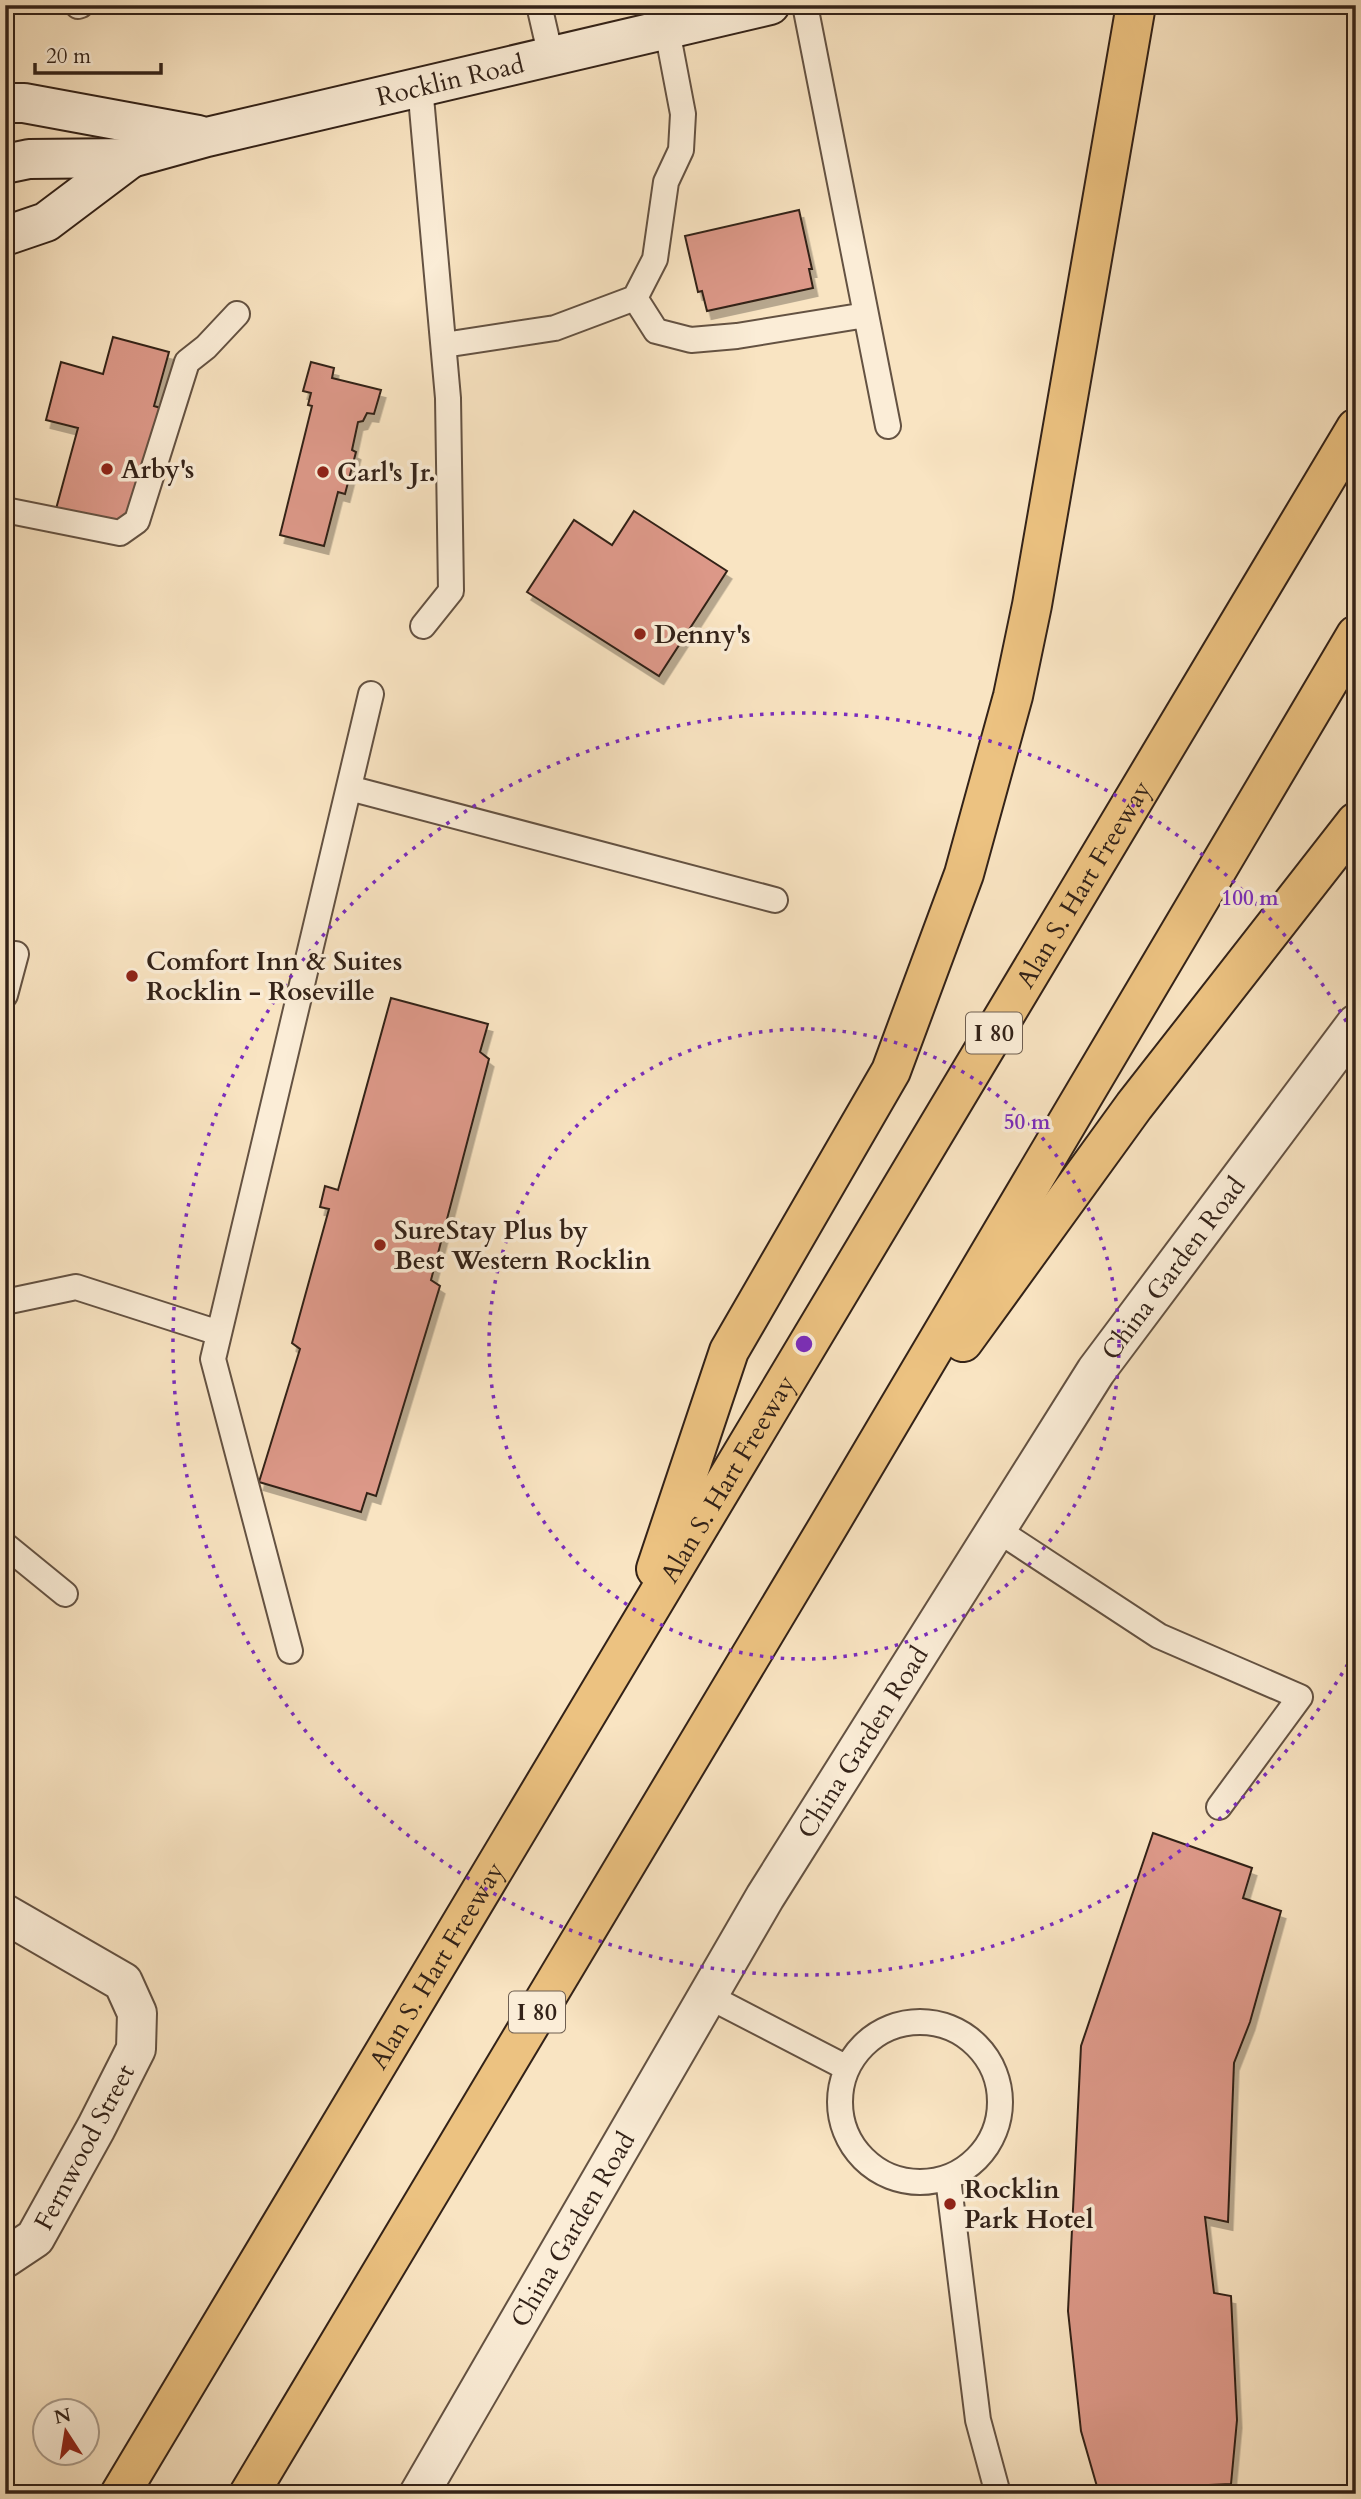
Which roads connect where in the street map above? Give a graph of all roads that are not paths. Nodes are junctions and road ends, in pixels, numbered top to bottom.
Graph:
1 (539, 5) edge
2 (769, 5) edge
3 (805, 5) edge
4 (1136, 5) edge
5 (704, 13) edge
6 (667, 30) junction
7 (551, 57) junction
8 (420, 86) junction
9 (5, 103) edge
10 (207, 136) junction
11 (131, 159) junction
12 (5, 164) edge
13 (5, 236) edge
14 (635, 298) junction
15 (237, 314) dead end
16 (866, 315) junction
17 (444, 345) junction
18 (888, 426) dead end
19 (1356, 428) edge
20 (5, 510) edge
21 (424, 626) dead end
22 (1356, 635) edge
23 (371, 694) dead end
24 (349, 788) junction
25 (1356, 822) edge
26 (775, 900) dead end
27 (16, 954) dead end
28 (5, 995) edge
29 (1356, 1024) edge
30 (5, 1302) edge
31 (219, 1333) junction
32 (996, 1529) junction
33 (826, 1530) junction
34 (5, 1545) edge
35 (65, 1594) dead end
36 (633, 1639) junction
37 (290, 1651) dead end
38 (1219, 1807) dead end
39 (5, 1914) edge
40 (708, 1996) junction
41 (847, 2068) junction
42 (948, 2178) junction
43 (5, 2258) edge
44 (120, 2494) edge
45 (249, 2494) edge
46 (419, 2494) edge
47 (998, 2494) edge

1 - 7 lane
2 - 5 street, Rocklin Road
3 - 16 lane
4 - 36 highway
5 - 6 street, Rocklin Road
6 - 7 street, Rocklin Road
6 - 14 lane
7 - 8 street, Rocklin Road
8 - 10 street, Rocklin Road
8 - 17 lane
9 - 10 street
10 - 11 street, Rocklin Road
11 - 12 street, Rocklin Road
11 - 13 street, Rocklin Road
14 - 16 lane
14 - 17 lane
15 - 20 lane
16 - 18 lane
17 - 21 lane
19 - 36 highway, Alan S. Hart Freeway / I 80
22 - 33 highway, I 80
23 - 24 lane
24 - 26 lane
24 - 31 lane
25 - 33 highway
27 - 28 lane
29 - 32 street, China Garden Road
30 - 31 lane
31 - 37 lane
32 - 38 lane
32 - 40 street, China Garden Road
33 - 45 highway, I 80
34 - 35 lane
36 - 44 highway, Alan S. Hart Freeway / I 80
39 - 43 street, Fernwood Street
40 - 41 lane
40 - 46 street, China Garden Road
41 - 42 lane
41 - 42 lane
42 - 47 lane

